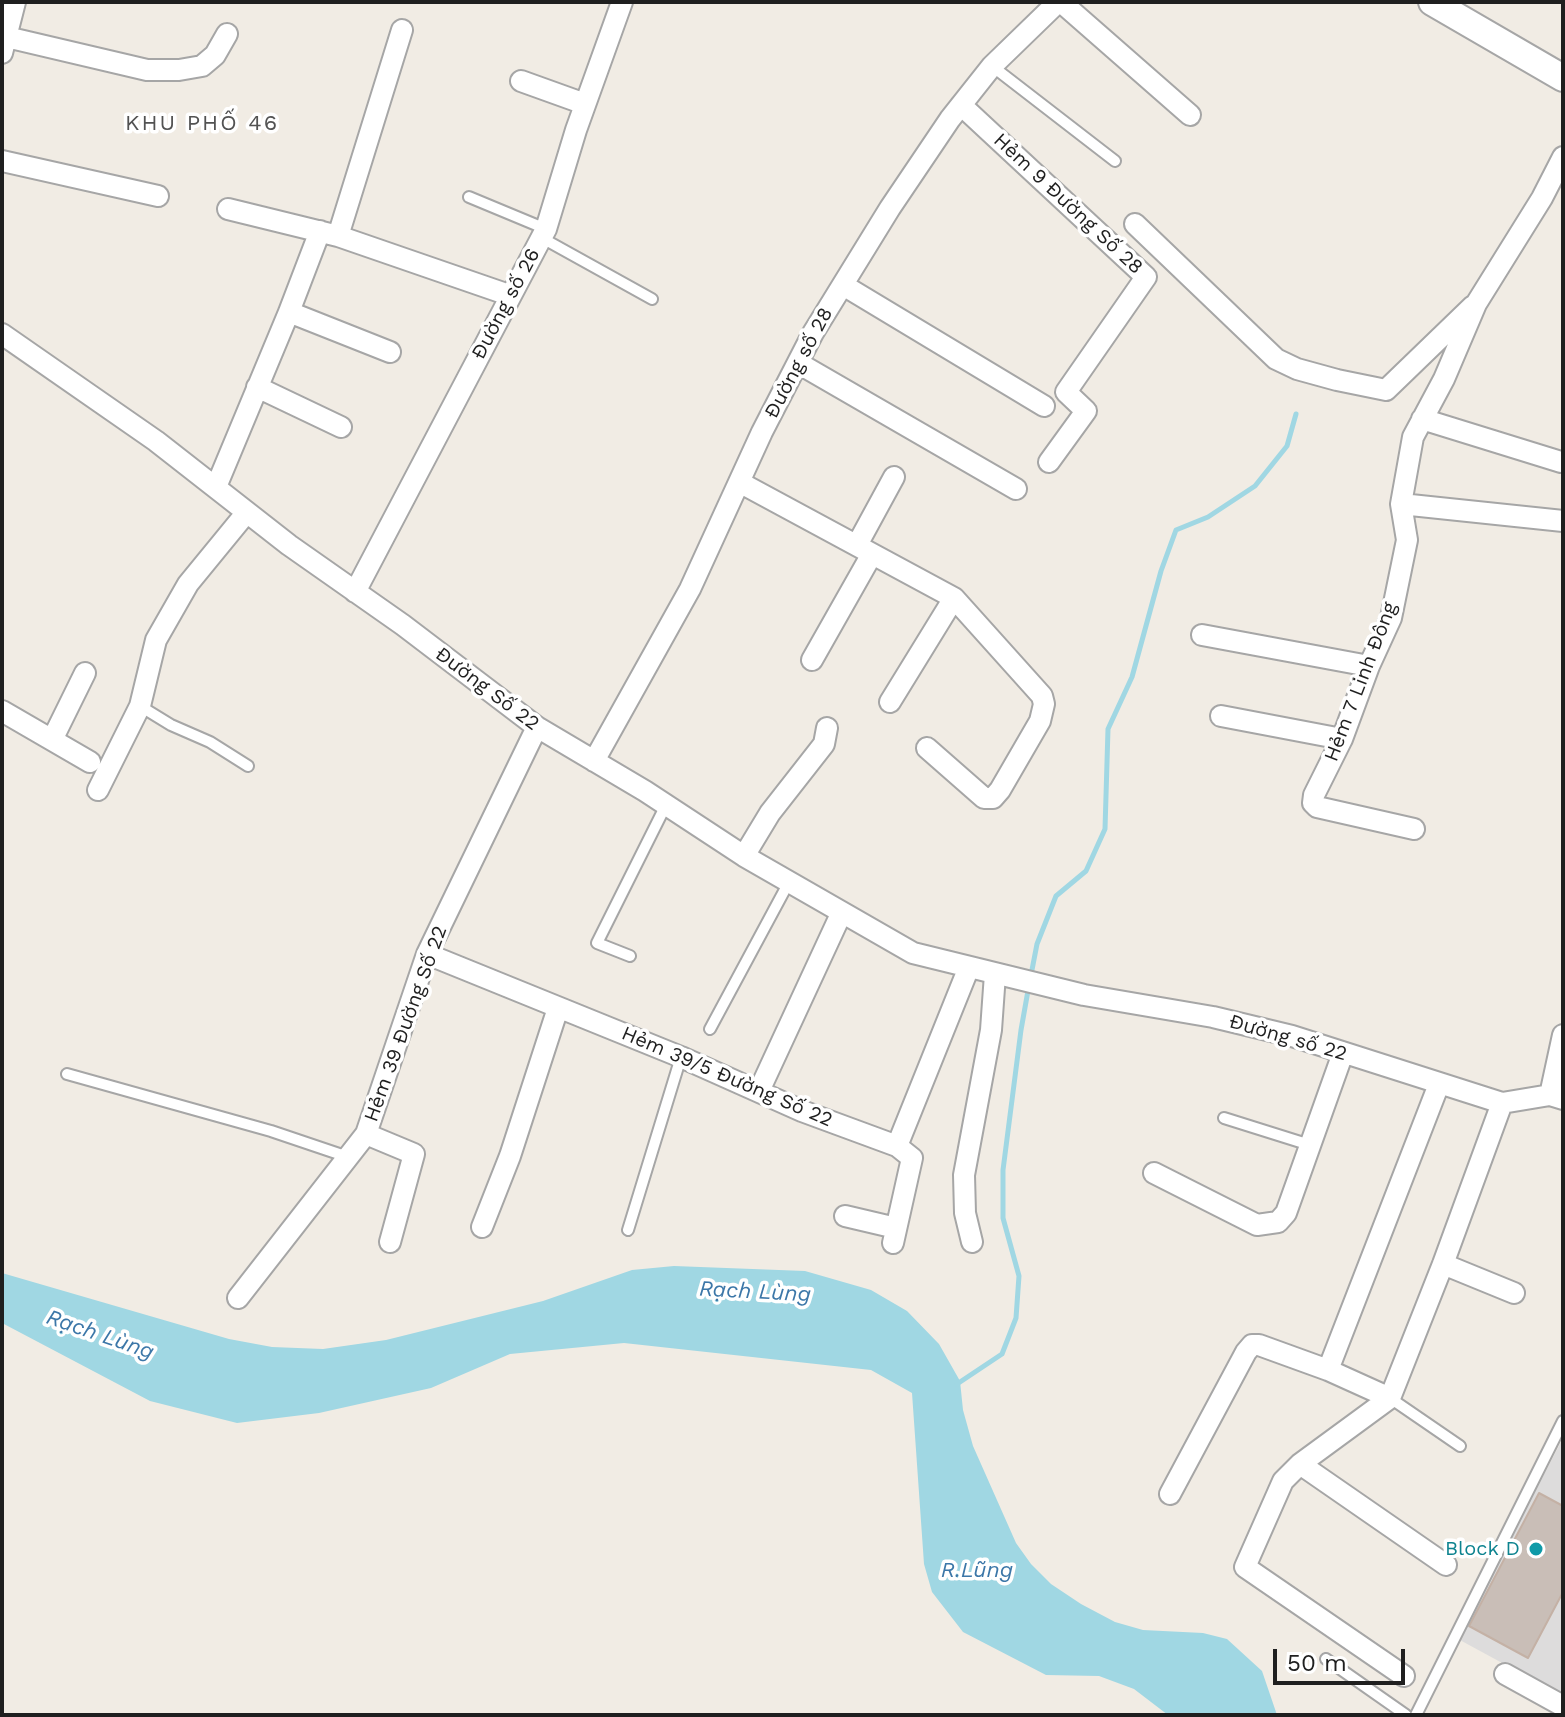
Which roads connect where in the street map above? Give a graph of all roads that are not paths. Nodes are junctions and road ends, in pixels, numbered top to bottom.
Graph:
1 (15, 2) edge
2 (622, 2) edge
3 (1060, 2) edge
4 (1432, 2) edge
5 (402, 30) dead end
6 (227, 34) dead end
7 (3, 42) edge
8 (992, 66) junction
9 (1563, 78) edge
10 (521, 81) dead end
11 (585, 104) junction
12 (961, 105) junction
13 (1190, 115) dead end
14 (1563, 157) edge
15 (2, 161) edge
16 (1115, 161) dead end
17 (158, 196) dead end
18 (469, 197) dead end
19 (228, 209) dead end
20 (1135, 224) dead end
21 (329, 233) junction
22 (544, 234) junction
23 (843, 285) junction
24 (509, 295) junction
25 (652, 299) dead end
26 (1476, 304) junction
27 (289, 312) junction
28 (2, 334) edge
29 (390, 352) dead end
30 (798, 363) junction
31 (257, 387) junction
32 (1044, 406) dead end
33 (1422, 419) junction
34 (341, 427) dead end
35 (1049, 462) dead end
36 (1561, 462) dead end
37 (894, 477) dead end
38 (739, 482) junction
39 (216, 487) junction
40 (1016, 489) dead end
41 (1401, 504) junction
42 (247, 512) junction
43 (1563, 521) edge
44 (864, 550) junction
45 (355, 592) junction
46 (954, 598) junction
47 (1202, 635) dead end
48 (812, 660) dead end
49 (1369, 666) junction
50 (85, 673) dead end
51 (890, 702) dead end
52 (140, 706) junction
53 (2, 711) edge
54 (1221, 716) dead end
55 (537, 727) junction
56 (827, 728) dead end
57 (1342, 739) junction
58 (52, 740) junction
59 (927, 748) dead end
60 (594, 761) junction
61 (90, 762) dead end
62 (248, 766) dead end
63 (98, 790) dead end
64 (666, 805) junction
65 (1414, 829) dead end
66 (744, 856) junction
67 (789, 882) junction
68 (841, 914) junction
69 (427, 954) junction
70 (630, 956) dead end
71 (969, 967) junction
72 (1002, 976) junction
73 (558, 1008) junction
74 (710, 1029) dead end
75 (1563, 1035) edge
76 (1343, 1053) junction
77 (681, 1057) junction
78 (67, 1074) dead end
79 (1439, 1084) junction
80 (759, 1091) junction
81 (1557, 1097) edge
82 (1502, 1103) junction
83 (1224, 1118) dead end
84 (366, 1134) junction
85 (1310, 1145) junction
86 (897, 1146) junction
87 (348, 1157) junction
88 (1154, 1173) dead end
89 (845, 1216) dead end
90 (482, 1227) dead end
91 (628, 1230) dead end
92 (390, 1242) dead end
93 (972, 1242) dead end
94 (1443, 1264) junction
95 (1514, 1293) dead end
96 (238, 1298) dead end
97 (1328, 1370) junction
98 (1390, 1398) junction
99 (1563, 1421) edge
100 (1460, 1446) dead end
101 (1300, 1464) junction
102 (1170, 1494) dead end
103 (1446, 1565) dead end
104 (1326, 1659) dead end
105 (1505, 1674) dead end
106 (1404, 1676) dead end
107 (1563, 1706) edge
108 (1406, 1715) edge
109 (1416, 1715) edge

1 - 7 street
2 - 11 street, Đường số 26
3 - 8 street, Đường số 28
3 - 13 street
4 - 9 street
5 - 21 street
6 - 7 street
8 - 12 street, Đường số 28
8 - 16 lane
10 - 11 street
11 - 22 street, Đường số 26
12 - 23 street, Đường số 28
12 - 35 street, Hẻm 9 Đường Số 28
14 - 26 street, Hẻm 7 Linh Đông
15 - 17 street
18 - 22 lane
19 - 21 street
20 - 26 street
21 - 24 street
21 - 27 street
22 - 24 street, Đường số 26
22 - 25 lane
23 - 30 street, Đường số 28
23 - 32 street
24 - 45 street, Đường số 26
26 - 33 street, Hẻm 7 Linh Đông
27 - 29 street
27 - 31 street
28 - 39 street, Đường Số 22
30 - 38 street, Đường số 28
30 - 40 street
31 - 34 street
31 - 39 street
33 - 36 street
33 - 41 street, Hẻm 7 Linh Đông
37 - 44 street
38 - 44 street
38 - 60 street, Đường số 28
39 - 42 street, Đường Số 22
41 - 43 street
41 - 49 street, Hẻm 7 Linh Đông
42 - 45 street, Đường Số 22
42 - 52 street
44 - 46 street
44 - 48 street
45 - 55 street, Đường Số 22
46 - 51 street
46 - 59 street
47 - 49 street
49 - 57 street, Hẻm 7 Linh Đông
50 - 58 street
52 - 62 lane
52 - 63 street
53 - 58 street
54 - 57 street
55 - 60 street, Đường Số 22
55 - 69 street, Hẻm 39 Đường Số 22
56 - 66 street
57 - 65 street, Hẻm 7 Linh Đông
58 - 61 street
60 - 64 street, Đường Số 22
64 - 66 street, Đường Số 22
64 - 70 lane
66 - 67 street, Đường Số 22
67 - 68 street, Đường Số 22
67 - 74 lane
68 - 71 street, Đường Số 22
68 - 80 street
69 - 73 street, Hẻm 39/5 Đường Số 22
69 - 84 street, Hẻm 39 Đường Số 22
71 - 72 street, Đường Số 22
71 - 86 street
72 - 76 street, Đường số 22
72 - 93 street
73 - 77 street, Hẻm 39/5 Đường Số 22
73 - 90 street
75 - 81 street
76 - 79 street, Đường số 22
76 - 85 street
77 - 80 street, Hẻm 39/5 Đường Số 22
77 - 91 lane
78 - 87 lane
79 - 82 street, Đường số 22
79 - 97 street
80 - 86 street, Hẻm 39/5 Đường Số 22
81 - 82 street, Đường số 22
82 - 94 street
83 - 85 lane
84 - 87 street, Hẻm 39 Đường Số 22
84 - 92 street
85 - 88 street
86 - 89 street
87 - 96 street, Hẻm 39 Đường Số 22
94 - 95 street
94 - 98 street
97 - 98 street
97 - 102 street
98 - 100 lane
98 - 101 street
99 - 109 lane
101 - 103 street
101 - 106 street
104 - 108 lane
105 - 107 street

